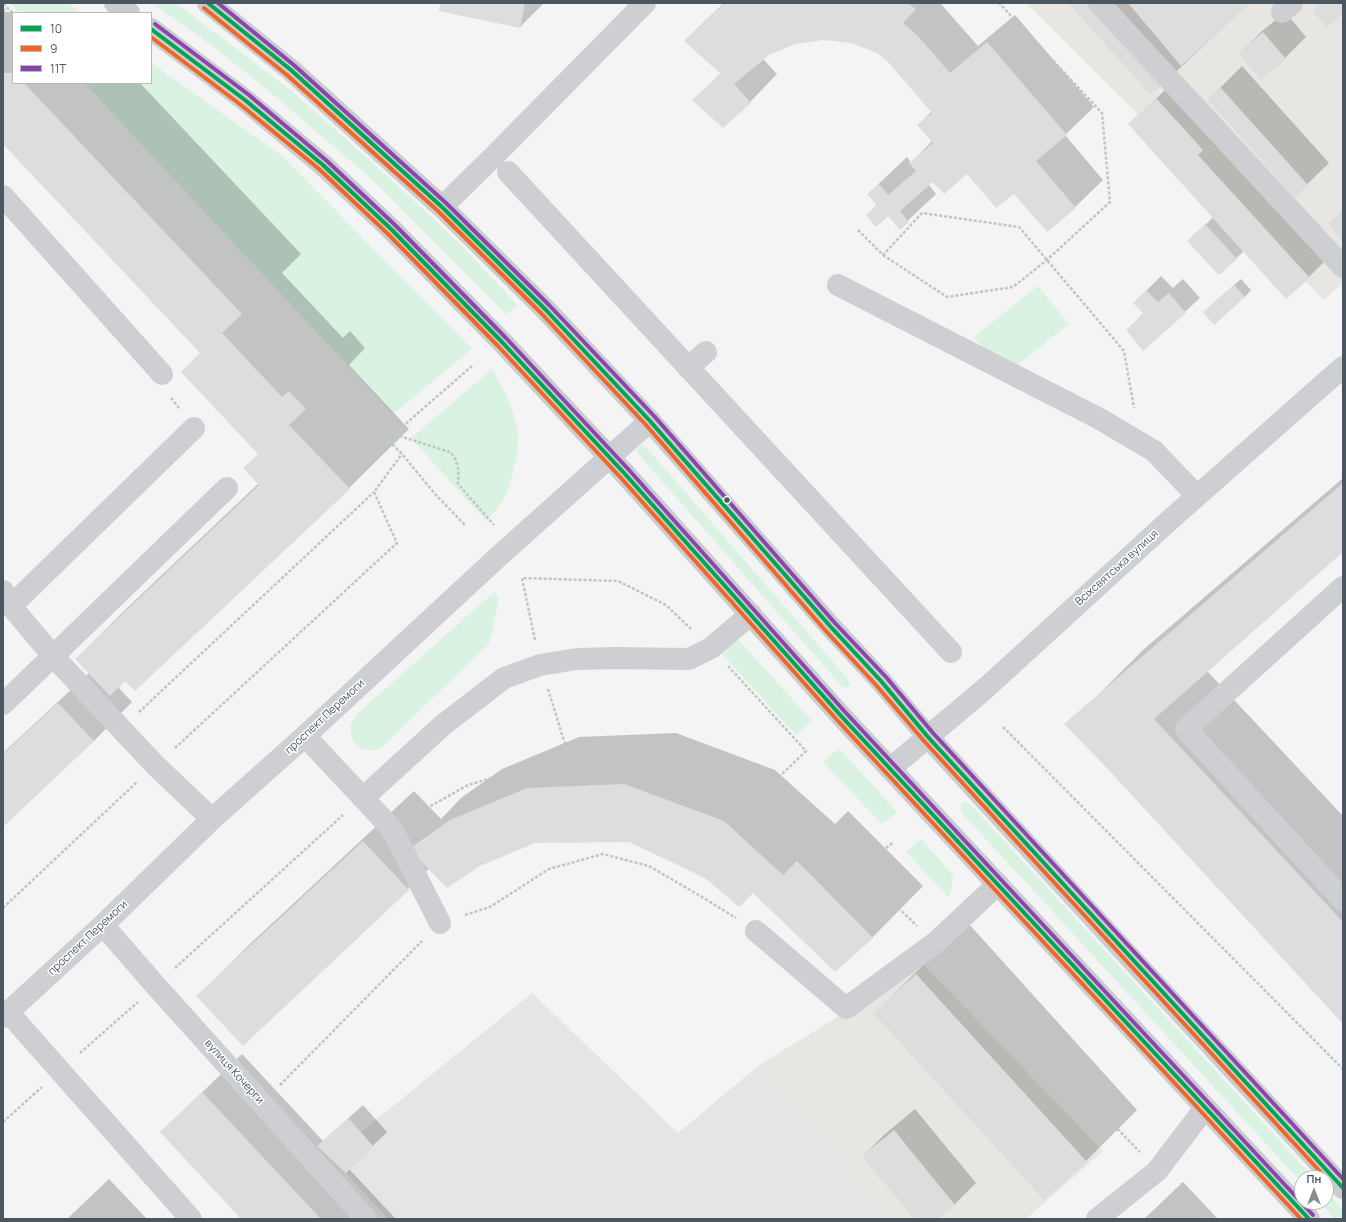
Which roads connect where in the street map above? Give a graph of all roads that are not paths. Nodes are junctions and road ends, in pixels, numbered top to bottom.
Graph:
1 (115, 3) edge
2 (208, 3) edge
3 (645, 3) edge
4 (1099, 3) edge
5 (128, 12) edge
6 (152, 30) edge
7 (508, 172) dead end
8 (3, 196) edge
9 (442, 207) junction
10 (1343, 267) edge
11 (838, 285) dead end
12 (706, 352) dead end
13 (1343, 367) edge
14 (688, 368) junction
15 (162, 374) dead end
16 (650, 421) junction
17 (194, 428) dead end
18 (610, 458) junction
19 (227, 488) dead end
20 (1197, 496) junction
21 (1343, 587) edge
22 (7, 598) edge
23 (751, 614) junction
24 (951, 652) dead end
25 (53, 656) junction
26 (3, 704) edge
27 (305, 736) junction
28 (928, 737) junction
29 (891, 768) junction
30 (363, 798) junction
31 (212, 819) junction
32 (998, 884) junction
33 (1343, 900) edge
34 (440, 923) road end
35 (103, 925) junction
36 (756, 931) road end
37 (6, 1014) edge
38 (1206, 1108) junction
39 (1343, 1188) edge
40 (191, 1219) edge
41 (366, 1219) edge
42 (1097, 1219) edge
43 (1309, 1219) edge

1 - 5 main road
2 - 9 main road
3 - 9 street
4 - 10 street
6 - 18 main road
7 - 14 street
8 - 15 street
9 - 16 main road
11 - 20 street
12 - 14 street
13 - 20 street, Всіхсвятська вулиця
14 - 24 street
16 - 18 street, проспект Перемоги
16 - 28 main road
17 - 22 street
18 - 23 main road
18 - 27 street, проспект Перемоги
19 - 25 street
20 - 28 street, Всіхсвятська вулиця
21 - 33 street
22 - 25 street
23 - 29 main road
23 - 30 street
25 - 26 street
25 - 31 street
27 - 30 street
27 - 31 street, проспект Перемоги
28 - 29 street, Всіхсвятська вулиця
28 - 39 main road
29 - 32 main road
30 - 34 street
31 - 35 street, проспект Перемоги
32 - 36 street
32 - 38 main road
35 - 37 street, проспект Перемоги
35 - 41 street, вулиця Кочерги
37 - 40 street
38 - 42 street
38 - 43 main road

